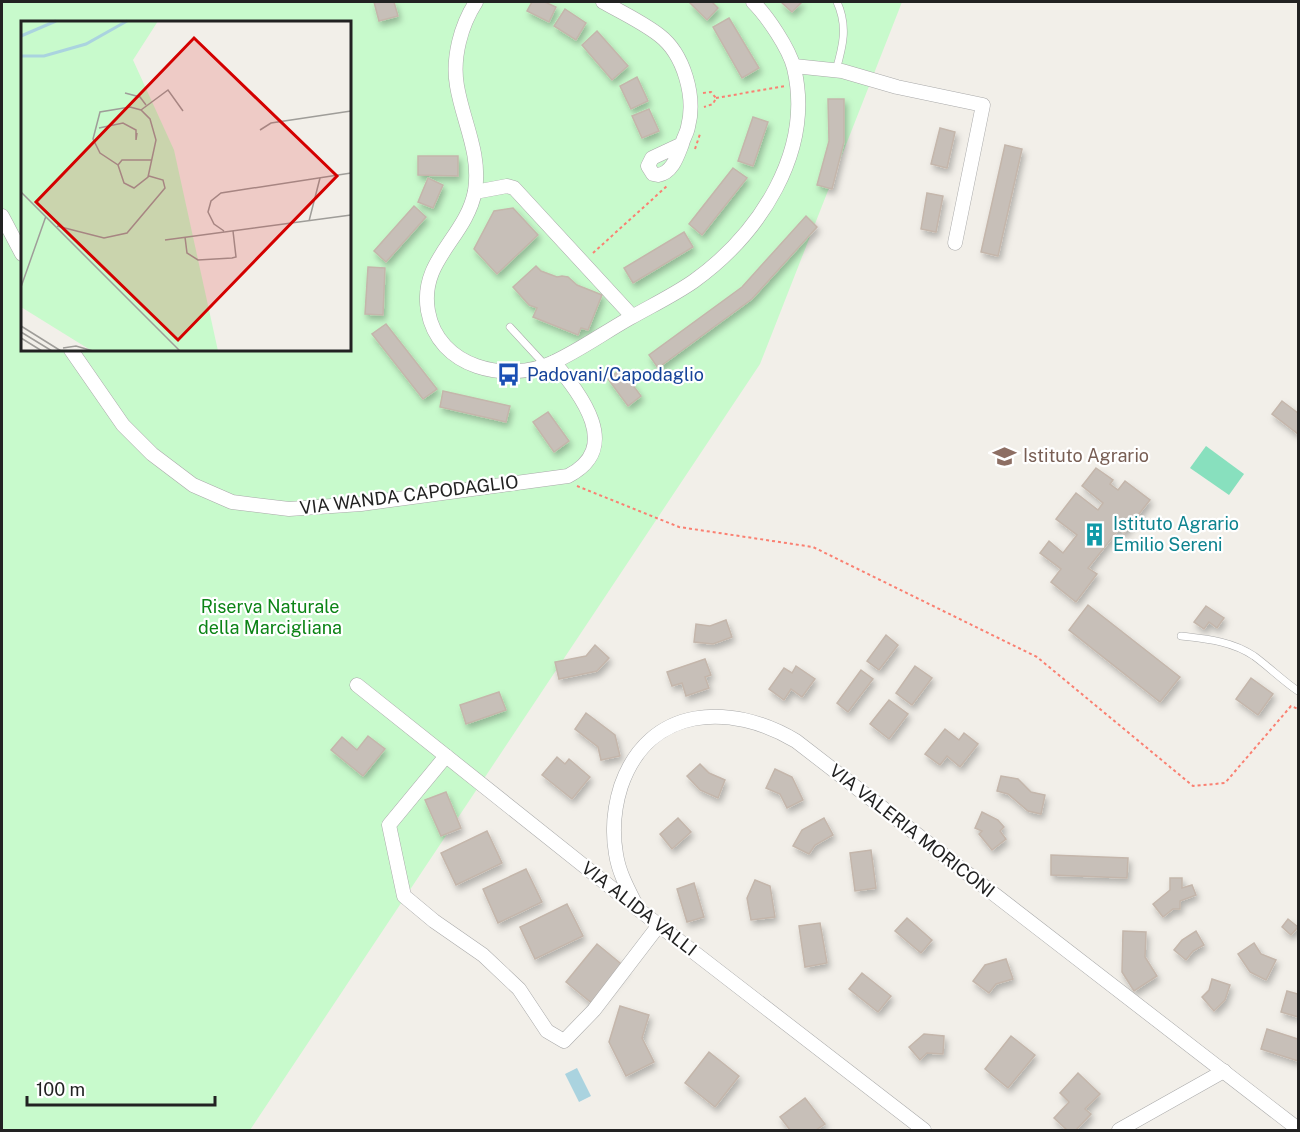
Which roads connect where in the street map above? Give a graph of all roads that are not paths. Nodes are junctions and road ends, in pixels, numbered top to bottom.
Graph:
1 (476, 2) edge
2 (603, 2) edge
3 (753, 2) edge
4 (837, 2) edge
5 (794, 66) junction
6 (836, 70) junction
7 (687, 149) road end
8 (475, 192) junction
9 (2, 216) edge
10 (8, 240) edge
11 (955, 243) dead end
12 (21, 253) edge
13 (632, 316) junction
14 (510, 327) dead end
15 (72, 351) edge
16 (550, 363) junction
17 (1181, 636) dead end
18 (357, 685) dead end
19 (1299, 691) edge
20 (446, 756) junction
21 (638, 909) junction
22 (659, 925) junction
23 (1224, 1071) junction
24 (1299, 1129) edge
25 (924, 1131) edge
26 (1119, 1131) edge

1 - 8 street
2 - 7 street
3 - 5 street
4 - 6 lane
5 - 6 street
5 - 13 street
6 - 11 street
8 - 13 street
8 - 16 street
9 - 10 street
10 - 12 street
13 - 16 street
14 - 16 lane
15 - 16 street, VIA WANDA CAPODAGLIO
17 - 19 lane
18 - 20 street, VIA ALIDA VALLI
20 - 21 street, VIA ALIDA VALLI
20 - 22 street
21 - 22 street, VIA ALIDA VALLI
21 - 23 street, VIA VALERIA MORICONI
22 - 25 street, VIA ALIDA VALLI
23 - 24 street, VIA VALERIA MORICONI
23 - 26 street

